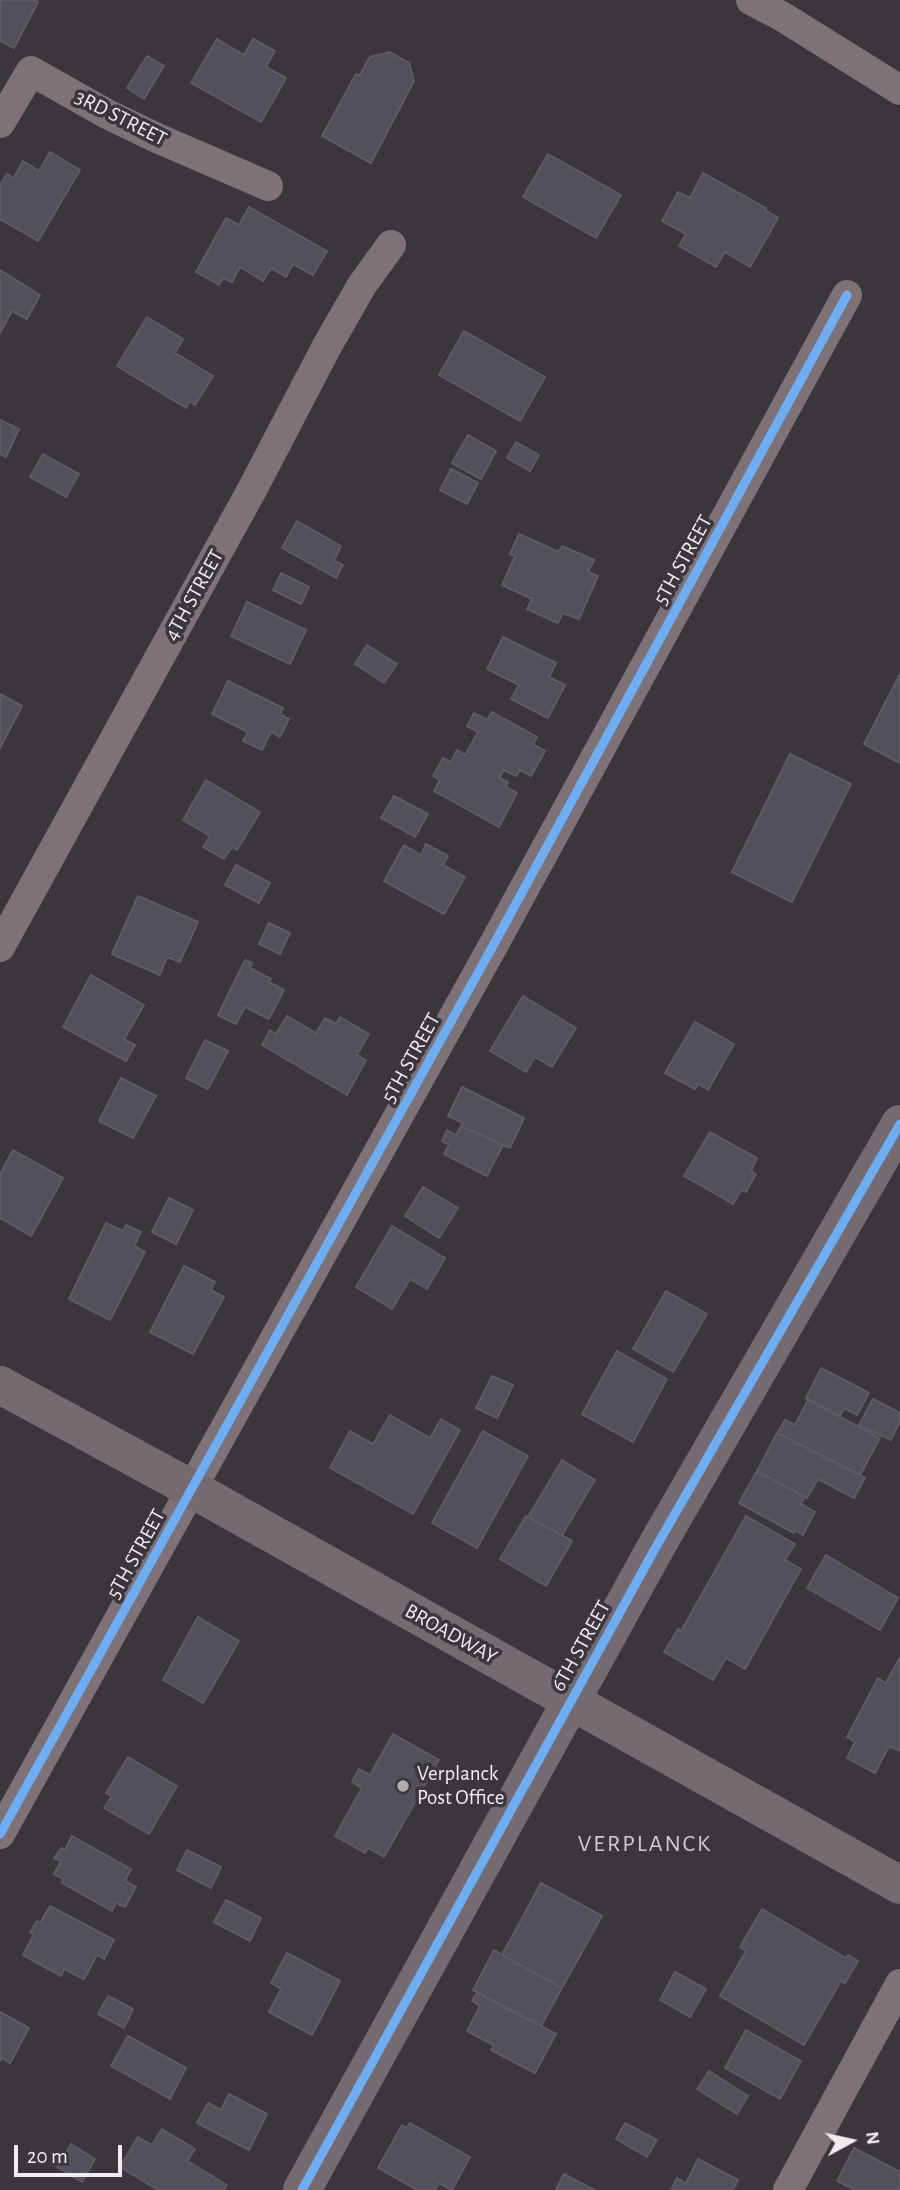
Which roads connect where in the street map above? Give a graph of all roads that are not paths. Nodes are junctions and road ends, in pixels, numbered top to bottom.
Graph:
1 (751, 0) edge
2 (900, 90) edge
3 (0, 123) edge
4 (268, 186) dead end
5 (391, 245) dead end
6 (847, 295) dead end
7 (0, 947) edge
8 (900, 1124) edge
9 (0, 1385) edge
10 (192, 1489) junction
11 (570, 1701) junction
12 (0, 1834) edge
13 (900, 1885) edge
14 (900, 1984) edge
15 (302, 2190) edge
16 (788, 2190) edge

1 - 2 street
3 - 4 street, 3RD STREET
5 - 7 street, 4TH STREET
6 - 10 street, 5TH STREET
8 - 11 street, 6TH STREET
9 - 10 street, BROADWAY
10 - 11 street, BROADWAY
10 - 12 street, 5TH STREET
11 - 13 street, BROADWAY
11 - 15 street, 6TH STREET
14 - 16 street

